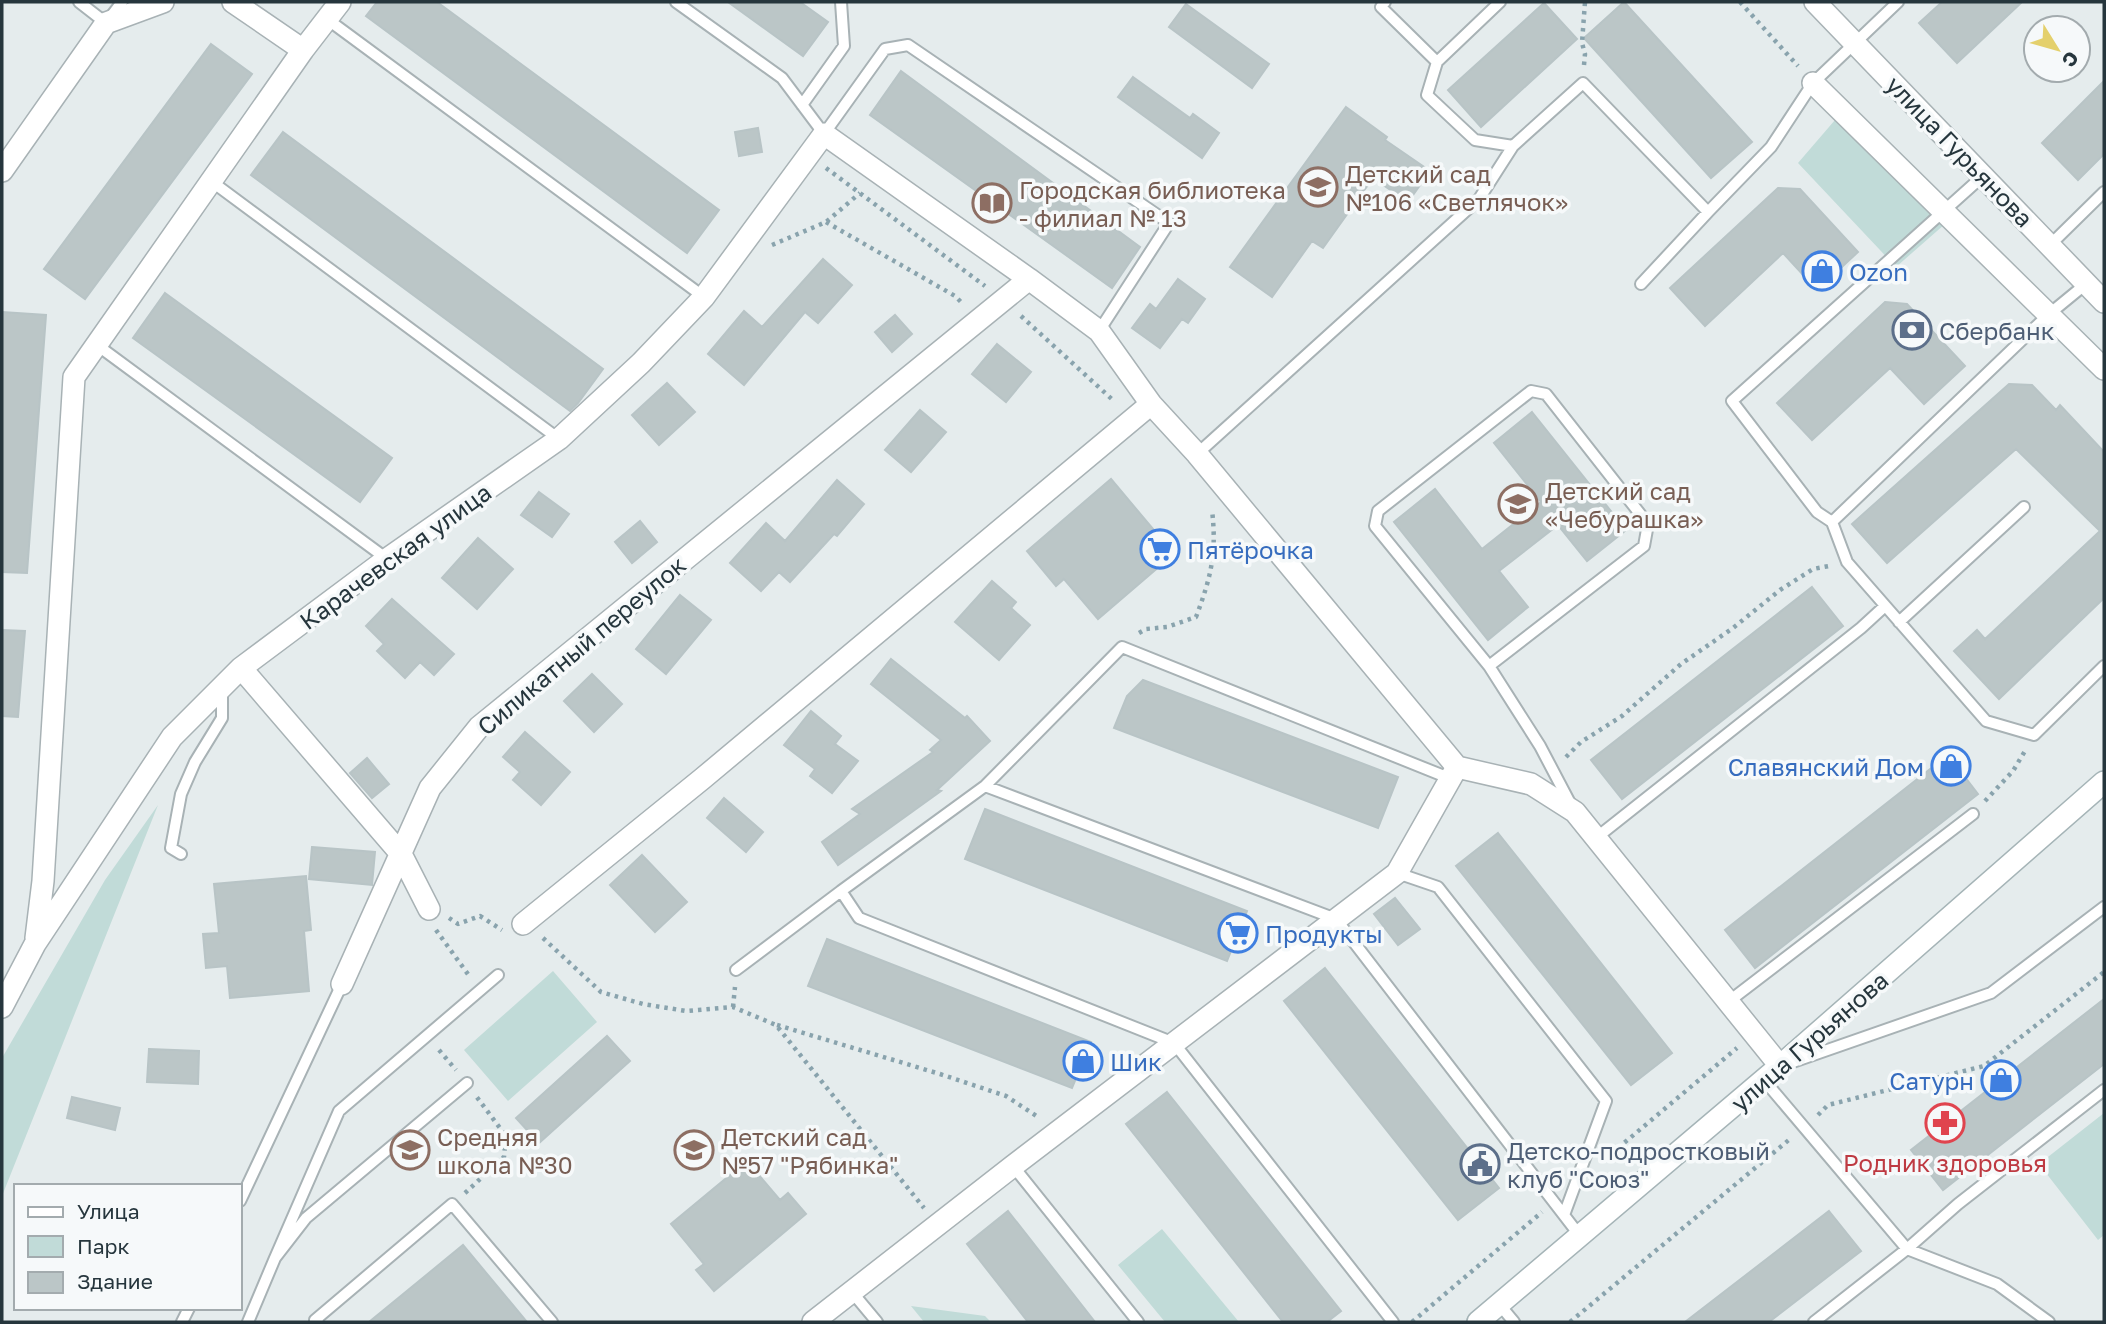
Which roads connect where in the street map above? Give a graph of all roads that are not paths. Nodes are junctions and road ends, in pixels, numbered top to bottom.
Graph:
1 (79, 2) edge
2 (122, 2) edge
3 (163, 2) edge
4 (233, 2) edge
5 (340, 2) edge
6 (676, 2) edge
7 (841, 2) edge
8 (1385, 2) edge
9 (1500, 2) edge
10 (1815, 2) edge
11 (1898, 2) edge
12 (327, 19) junction
13 (106, 23) junction
14 (1856, 42) junction
15 (303, 50) junction
16 (1437, 62) junction
17 (1814, 83) junction
18 (802, 105) junction
19 (824, 134) junction
20 (1513, 146) junction
21 (2, 171) edge
22 (1984, 175) junction
23 (211, 181) junction
24 (2104, 191) edge
25 (1944, 211) junction
26 (1708, 212) junction
27 (2050, 245) junction
28 (1029, 279) junction
29 (2087, 283) junction
30 (1641, 284) dead end
31 (704, 297) junction
32 (2104, 302) edge
33 (2048, 315) junction
34 (1099, 331) junction
35 (97, 345) junction
36 (2104, 369) edge
37 (1152, 404) junction
38 (559, 439) junction
39 (1197, 454) junction
40 (2024, 507) dead end
41 (1832, 522) junction
42 (387, 559) junction
43 (1885, 606) junction
44 (1899, 622) junction
45 (1489, 666) junction
46 (2104, 666) edge
47 (242, 668) junction
48 (222, 687) junction
49 (1453, 772) junction
50 (2104, 782) edge
51 (985, 786) junction
52 (1575, 812) junction
53 (1973, 814) road end
54 (1596, 838) junction
55 (181, 854) dead end
56 (401, 854) junction
57 (1397, 873) junction
58 (841, 891) junction
59 (429, 909) road end
60 (2100, 911) edge
61 (1336, 919) junction
62 (523, 924) road end
63 (2104, 924) edge
64 (35, 944) junction
65 (736, 970) dead end
66 (498, 975) dead end
67 (342, 984) joint
68 (1728, 1002) junction
69 (2, 1007) edge
70 (1174, 1043) junction
71 (1772, 1073) junction
72 (467, 1083) road end
73 (2104, 1090) edge
74 (1013, 1166) junction
75 (242, 1197) edge
76 (1564, 1215) junction
77 (1580, 1236) junction
78 (1907, 1249) junction
79 (275, 1258) junction
80 (852, 1292) junction
81 (1499, 1304) junction
82 (248, 1322) edge
83 (318, 1322) edge
84 (552, 1322) edge
85 (813, 1322) edge
86 (877, 1322) edge
87 (1138, 1322) edge
88 (1393, 1322) edge
89 (1478, 1322) edge
90 (1514, 1322) edge
91 (1814, 1322) edge
92 (2049, 1322) edge

1 - 13 lane
2 - 13 lane
3 - 13 street
4 - 15 street
5 - 12 street
6 - 18 lane
7 - 18 lane
8 - 16 lane
9 - 16 lane
10 - 14 street, улица Гурьянова
11 - 14 lane
12 - 15 street
12 - 31 lane
13 - 21 street
14 - 17 lane
14 - 22 street, улица Гурьянова
15 - 23 street
16 - 20 lane
17 - 25 street
17 - 26 lane
18 - 19 lane
19 - 28 street
19 - 31 street, Карачевская улица
19 - 34 lane
20 - 26 lane
20 - 39 lane
22 - 25 lane
22 - 27 street, улица Гурьянова
23 - 35 street
23 - 38 lane
24 - 27 lane
25 - 33 street
25 - 41 lane
26 - 30 lane
27 - 29 street, улица Гурьянова
28 - 34 street
28 - 56 street, Силикатный переулок
29 - 32 street, улица Гурьянова
29 - 33 lane
31 - 38 street, Карачевская улица
33 - 36 street
33 - 41 lane
34 - 37 street
35 - 42 lane
35 - 64 street
37 - 39 street
37 - 62 street
38 - 42 street, Карачевская улица
39 - 49 street
40 - 44 lane
41 - 43 lane
42 - 47 street, Карачевская улица
43 - 44 lane
43 - 54 lane
44 - 46 lane
45 - 45 lane
45 - 52 lane
47 - 48 street, Карачевская улица
47 - 56 street
48 - 55 lane
48 - 64 street, Карачевская улица
49 - 51 lane
49 - 52 street
49 - 57 street
50 - 71 street, улица Гурьянова
51 - 58 lane
51 - 61 lane
52 - 54 street
53 - 68 lane
54 - 68 street
56 - 59 street
56 - 67 street, Силикатный переулок
57 - 61 street
57 - 76 lane
58 - 65 lane
58 - 70 lane
60 - 63 lane
60 - 71 lane
61 - 70 street
61 - 76 lane
64 - 69 street, Карачевская улица
66 - 79 lane
67 - 75 lane, Силикатный переулок
68 - 71 street
70 - 74 street
70 - 88 lane
71 - 77 street, улица Гурьянова
71 - 78 lane
72 - 79 lane
73 - 78 lane
74 - 80 street
74 - 87 lane
76 - 77 lane
77 - 81 street, улица Гурьянова
78 - 91 lane
78 - 92 lane
79 - 82 lane
80 - 85 street
80 - 86 lane
81 - 89 street, улица Гурьянова
81 - 90 lane
83 - 84 lane

